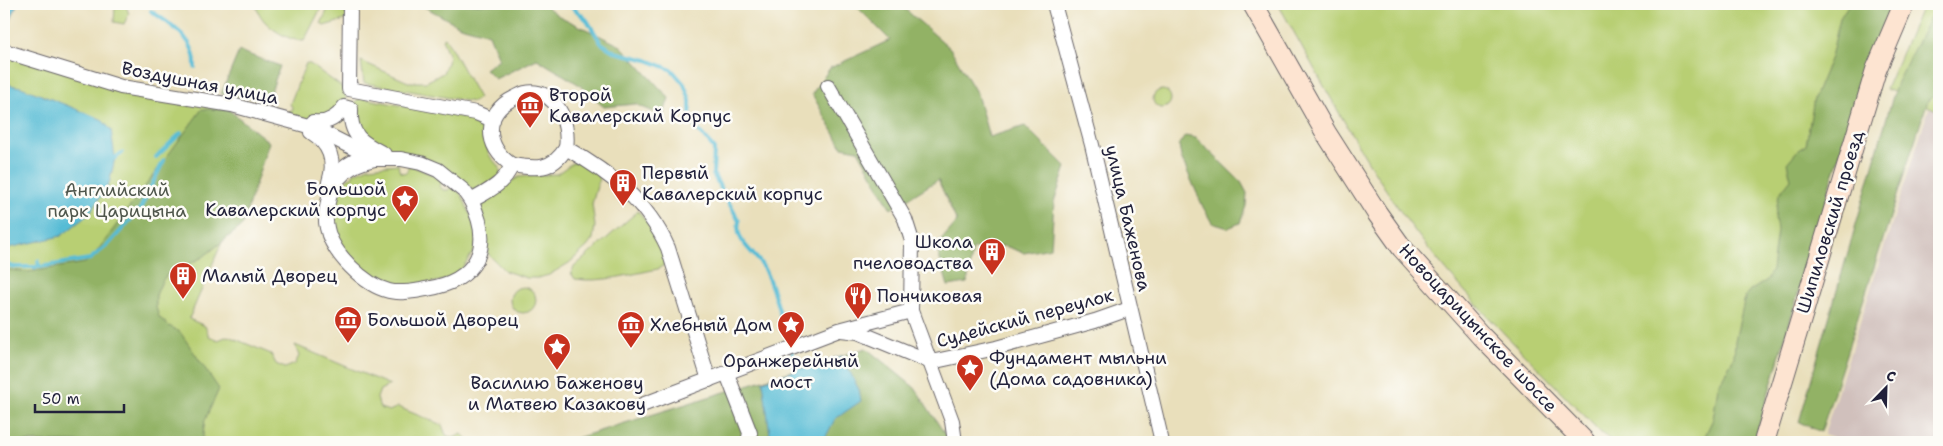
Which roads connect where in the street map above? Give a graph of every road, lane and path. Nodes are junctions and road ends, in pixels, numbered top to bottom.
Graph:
1 (350, 4) edge
2 (1054, 4) edge
3 (1253, 4) edge
4 (1904, 4) edge
5 (7, 52) edge
6 (828, 86) dead end
7 (354, 90) junction
8 (347, 108) junction
9 (493, 120) junction
10 (312, 127) junction
11 (344, 144) junction
12 (566, 148) junction
13 (372, 157) junction
14 (512, 165) junction
15 (342, 171) junction
16 (471, 201) junction
17 (1129, 309) junction
18 (911, 311) junction
19 (840, 330) junction
20 (931, 362) junction
21 (727, 374) junction
22 (709, 380) junction
23 (642, 405) dead end
24 (748, 442) edge
25 (955, 442) edge
26 (1162, 442) edge
27 (1585, 442) edge
28 (1764, 442) edge

1 - 7 street
2 - 17 street, улица Баженова
3 - 27 main road, Новоцарицынское шоссе
4 - 28 main road, Шипиловский проезд
5 - 10 street, Воздушная улица
6 - 18 street
7 - 8 street
7 - 9 street
8 - 10 street
8 - 11 street
8 - 13 street
9 - 12 street
9 - 14 street
10 - 11 street, Воздушная улица
10 - 15 street
11 - 13 street, Воздушная улица
11 - 15 street
12 - 14 street
12 - 22 street
13 - 15 street
13 - 16 street, Воздушная улица
14 - 16 street
15 - 16 street
17 - 20 street, Судейский переулок
17 - 26 street, улица Баженова
18 - 19 street
18 - 20 street
19 - 20 street
19 - 21 street
20 - 25 street
21 - 22 street
21 - 24 street
22 - 23 street

